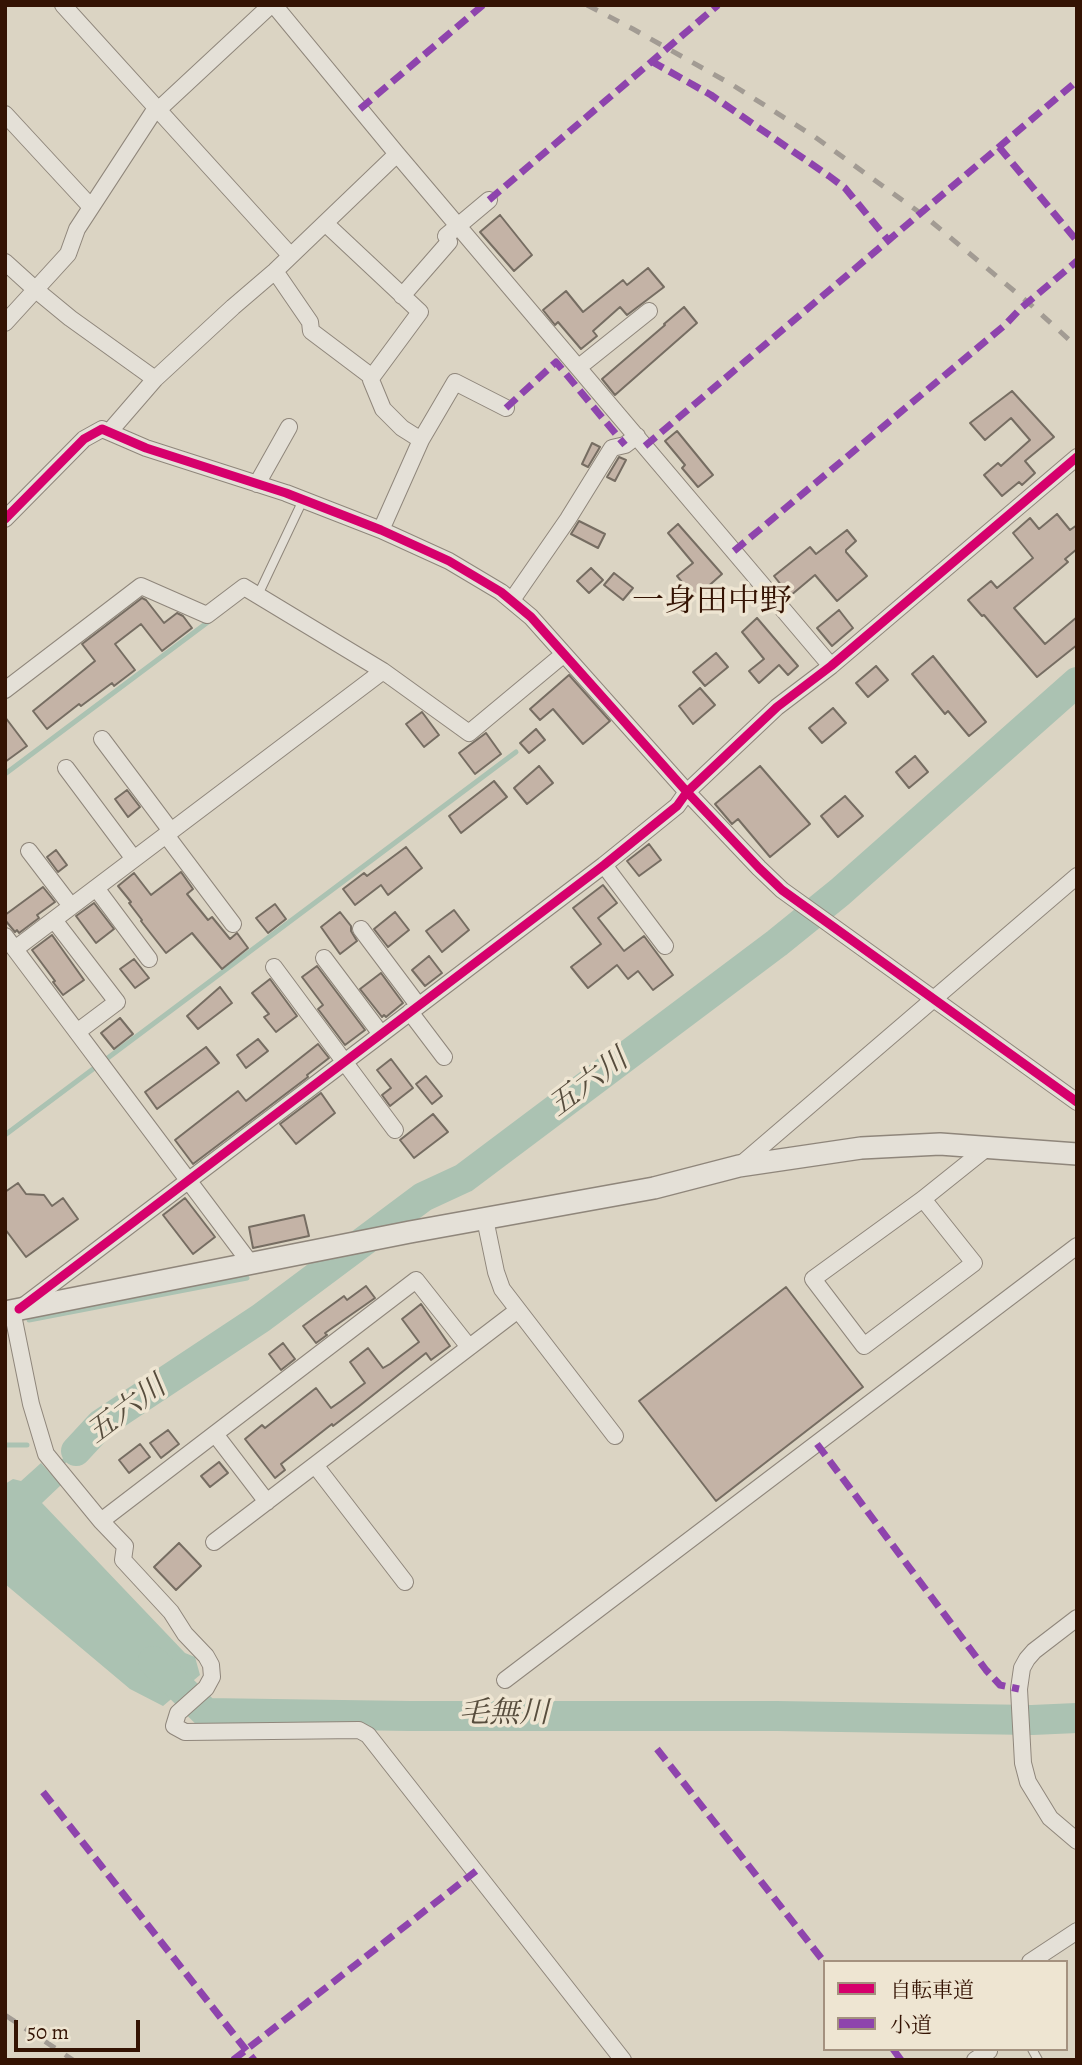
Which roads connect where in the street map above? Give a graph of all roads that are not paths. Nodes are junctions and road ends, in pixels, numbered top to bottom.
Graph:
1 (63, 5) edge
2 (273, 5) edge
3 (157, 109) junction
4 (5, 114) edge
5 (397, 154) junction
6 (489, 200) dead end
7 (91, 207) junction
8 (324, 223) junction
9 (458, 225) junction
10 (290, 255) junction
11 (5, 262) edge
12 (275, 271) junction
13 (36, 290) junction
14 (402, 296) junction
15 (649, 311) dead end
16 (5, 323) edge
17 (579, 367) junction
18 (372, 377) junction
19 (155, 379) junction
20 (506, 408) dead end
21 (289, 427) dead end
22 (110, 431) junction
23 (637, 436) junction
24 (421, 440) junction
25 (1077, 457) edge
26 (257, 484) junction
27 (303, 499) junction
28 (5, 519) edge
29 (381, 530) junction
30 (258, 595) junction
31 (512, 600) junction
32 (564, 654) junction
33 (831, 666) junction
34 (383, 670) junction
35 (5, 690) edge
36 (102, 740) dead end
37 (66, 768) dead end
38 (687, 792) junction
39 (169, 833) junction
40 (29, 850) dead end
41 (134, 859) junction
42 (604, 865) junction
43 (1077, 876) edge
44 (96, 888) junction
45 (71, 906) junction
46 (54, 919) junction
47 (233, 924) dead end
48 (361, 929) dead end
49 (10, 942) edge
50 (665, 946) dead end
51 (324, 958) dead end
52 (149, 959) dead end
53 (274, 967) dead end
54 (935, 998) junction
55 (414, 1009) junction
56 (76, 1032) junction
57 (382, 1034) junction
58 (444, 1057) dead end
59 (344, 1062) junction
60 (1077, 1102) edge
61 (395, 1130) dead end
62 (988, 1147) junction
63 (1077, 1154) edge
64 (739, 1166) junction
65 (190, 1180) junction
66 (923, 1199) junction
67 (485, 1219) junction
68 (1077, 1246) edge
69 (251, 1264) junction
70 (12, 1310) edge
71 (518, 1310) junction
72 (469, 1347) junction
73 (215, 1434) junction
74 (615, 1436) dead end
75 (315, 1465) junction
76 (267, 1502) junction
77 (101, 1521) junction
78 (215, 1542) dead end
79 (405, 1582) dead end
80 (1077, 1618) edge
81 (505, 1680) dead end
82 (1077, 1841) edge
83 (1077, 1931) edge
84 (1033, 1960) edge
85 (623, 2060) edge

1 - 3 street
2 - 3 street
2 - 5 street
3 - 7 street
3 - 10 street
4 - 7 street
5 - 8 street
5 - 9 street
6 - 9 street
7 - 13 street
8 - 10 street
8 - 14 street
9 - 14 street
9 - 17 street
10 - 12 street
11 - 13 street
12 - 18 street
12 - 19 street
13 - 16 street
13 - 19 street
14 - 18 street
15 - 17 street
17 - 23 street
18 - 24 street
19 - 22 street
20 - 24 street
21 - 26 street
22 - 26 street
22 - 28 street
23 - 31 street
23 - 33 street
24 - 29 street
25 - 33 street
26 - 27 street
27 - 29 street
27 - 30 lane
29 - 31 street
30 - 34 street
30 - 35 street
31 - 32 street
32 - 34 street
32 - 38 street
33 - 38 street
34 - 39 street
36 - 39 street
37 - 41 street
38 - 42 street
38 - 54 street
39 - 41 street
39 - 47 street
40 - 45 street
41 - 44 street
42 - 50 street
42 - 55 street
43 - 54 street
44 - 45 street
44 - 52 street
45 - 46 street
46 - 49 street
46 - 56 street
48 - 55 street
49 - 56 street
51 - 57 street
53 - 59 street
54 - 60 street
54 - 64 street
55 - 57 street
55 - 58 street
56 - 65 street
57 - 59 street
59 - 61 street
59 - 65 street
62 - 63 street
62 - 64 street
62 - 66 street
64 - 67 street
65 - 69 street
65 - 70 street
66 - 66 street
67 - 69 street
67 - 71 street
68 - 81 street
69 - 70 street
70 - 77 street
71 - 72 street
71 - 74 street
72 - 73 street
72 - 75 street
73 - 76 street
73 - 77 street
75 - 76 street
75 - 79 street
76 - 78 street
77 - 85 street
80 - 82 street
83 - 84 street

